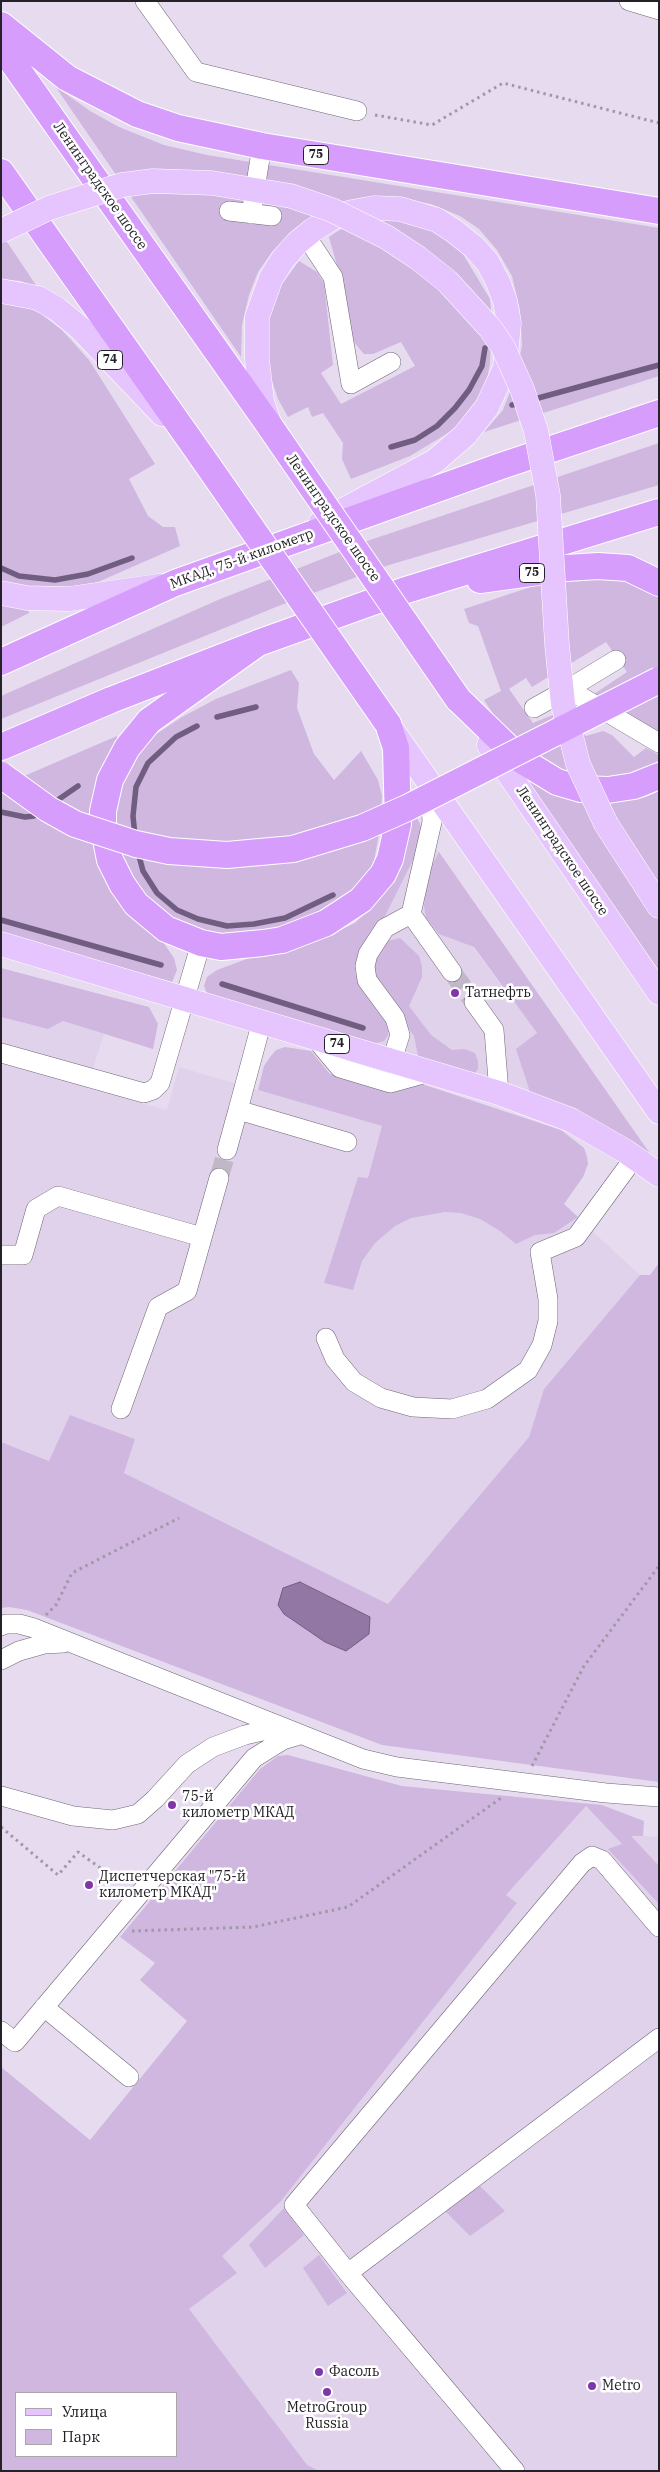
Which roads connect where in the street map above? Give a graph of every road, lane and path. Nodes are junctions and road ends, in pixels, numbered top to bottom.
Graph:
1 (144, 1) edge
2 (629, 1) edge
3 (659, 10) edge
4 (1, 25) edge
5 (1, 46) edge
6 (357, 111) joint
7 (659, 123) edge
8 (262, 146) junction
9 (1, 172) edge
10 (659, 211) edge
11 (229, 212) dead end
12 (251, 214) junction
13 (272, 216) dead end
14 (1, 232) edge
15 (306, 236) junction
16 (1, 291) edge
17 (391, 362) dead end
18 (659, 413) edge
19 (271, 428) junction
20 (202, 456) junction
21 (659, 512) edge
22 (275, 546) junction
23 (175, 583) junction
24 (659, 583) edge
25 (403, 591) junction
26 (1, 593) edge
27 (258, 643) junction
28 (616, 660) dead end
29 (1, 662) edge
30 (659, 680) edge
31 (568, 689) junction
32 (458, 699) junction
33 (534, 708) dead end
34 (388, 724) junction
35 (659, 743) edge
36 (1, 747) edge
37 (1, 775) edge
38 (659, 776) edge
39 (430, 783) junction
40 (659, 906) edge
41 (411, 914) junction
42 (201, 943) junction
43 (1, 944) edge
44 (452, 972) tunnel mouth
45 (659, 993) edge
46 (184, 998) junction
47 (474, 1002) tunnel mouth
48 (262, 1022) junction
49 (314, 1037) junction
50 (1, 1053) edge
51 (392, 1060) junction
52 (430, 1072) junction
53 (499, 1092) junction
54 (238, 1110) junction
55 (659, 1112) edge
56 (347, 1142) dead end
57 (227, 1150) tunnel mouth
58 (634, 1158) junction
59 (659, 1175) edge
60 (219, 1178) tunnel mouth
61 (202, 1237) junction
62 (1, 1255) edge
63 (326, 1338) dead end
64 (121, 1409) dead end
65 (179, 1518) dead end
66 (659, 1566) edge
67 (1, 1626) edge
68 (34, 1628) junction
69 (70, 1643) junction
70 (1, 1660) edge
71 (280, 1727) junction
72 (300, 1735) junction
73 (524, 1782) junction
74 (1, 1796) edge
75 (659, 1797) edge
76 (1, 1827) edge
77 (148, 1882) junction
78 (659, 1927) edge
79 (127, 1931) dead end
80 (44, 2007) junction
81 (1, 2031) edge
82 (659, 2038) edge
83 (129, 2077) dead end
84 (348, 2273) junction
85 (515, 2471) edge

1 - 6 street
2 - 3 street
4 - 8 highway, 75
5 - 19 highway, Ленинградское шоссе
6 - 7 path
8 - 10 highway, 75
8 - 12 street
9 - 20 highway
11 - 12 street
12 - 13 street
14 - 40 main road, bridge
15 - 17 street
15 - 19 main road
15 - 22 main road
16 - 20 main road, 74
18 - 22 highway, МКАД, 75-й километр
19 - 32 highway, Ленинградское шоссе, bridge
20 - 34 highway, bridge
21 - 25 highway
22 - 23 highway, МКАД, 75-й километр
23 - 26 main road
23 - 29 highway, МКАД, 75-й километр
24 - 25 highway, 75
25 - 27 highway
27 - 36 highway
27 - 42 highway
28 - 31 street
30 - 37 highway, bridge
31 - 33 street
31 - 35 street
32 - 38 highway
32 - 45 main road, Ленинградское шоссе
34 - 39 main road
34 - 42 highway
39 - 41 street
39 - 55 main road
41 - 44 street
41 - 51 street
42 - 46 street
43 - 46 main road, 74
46 - 48 main road, 74
46 - 50 street
47 - 53 street
48 - 49 main road, 74
48 - 54 street
49 - 51 main road, 74
49 - 52 street
51 - 52 main road, 74
52 - 53 main road, 74
53 - 58 main road, 74
54 - 56 street
54 - 57 street
58 - 59 main road, 74
58 - 63 street
60 - 61 street
61 - 62 street
61 - 64 street
65 - 68 path
66 - 73 path
67 - 68 street
68 - 69 street
69 - 70 street
69 - 71 street
71 - 72 street
71 - 74 street
72 - 73 street
72 - 77 street
73 - 75 street
73 - 79 path
76 - 77 path
77 - 80 street
78 - 84 street
80 - 81 street
80 - 83 street
82 - 84 street
84 - 85 street

